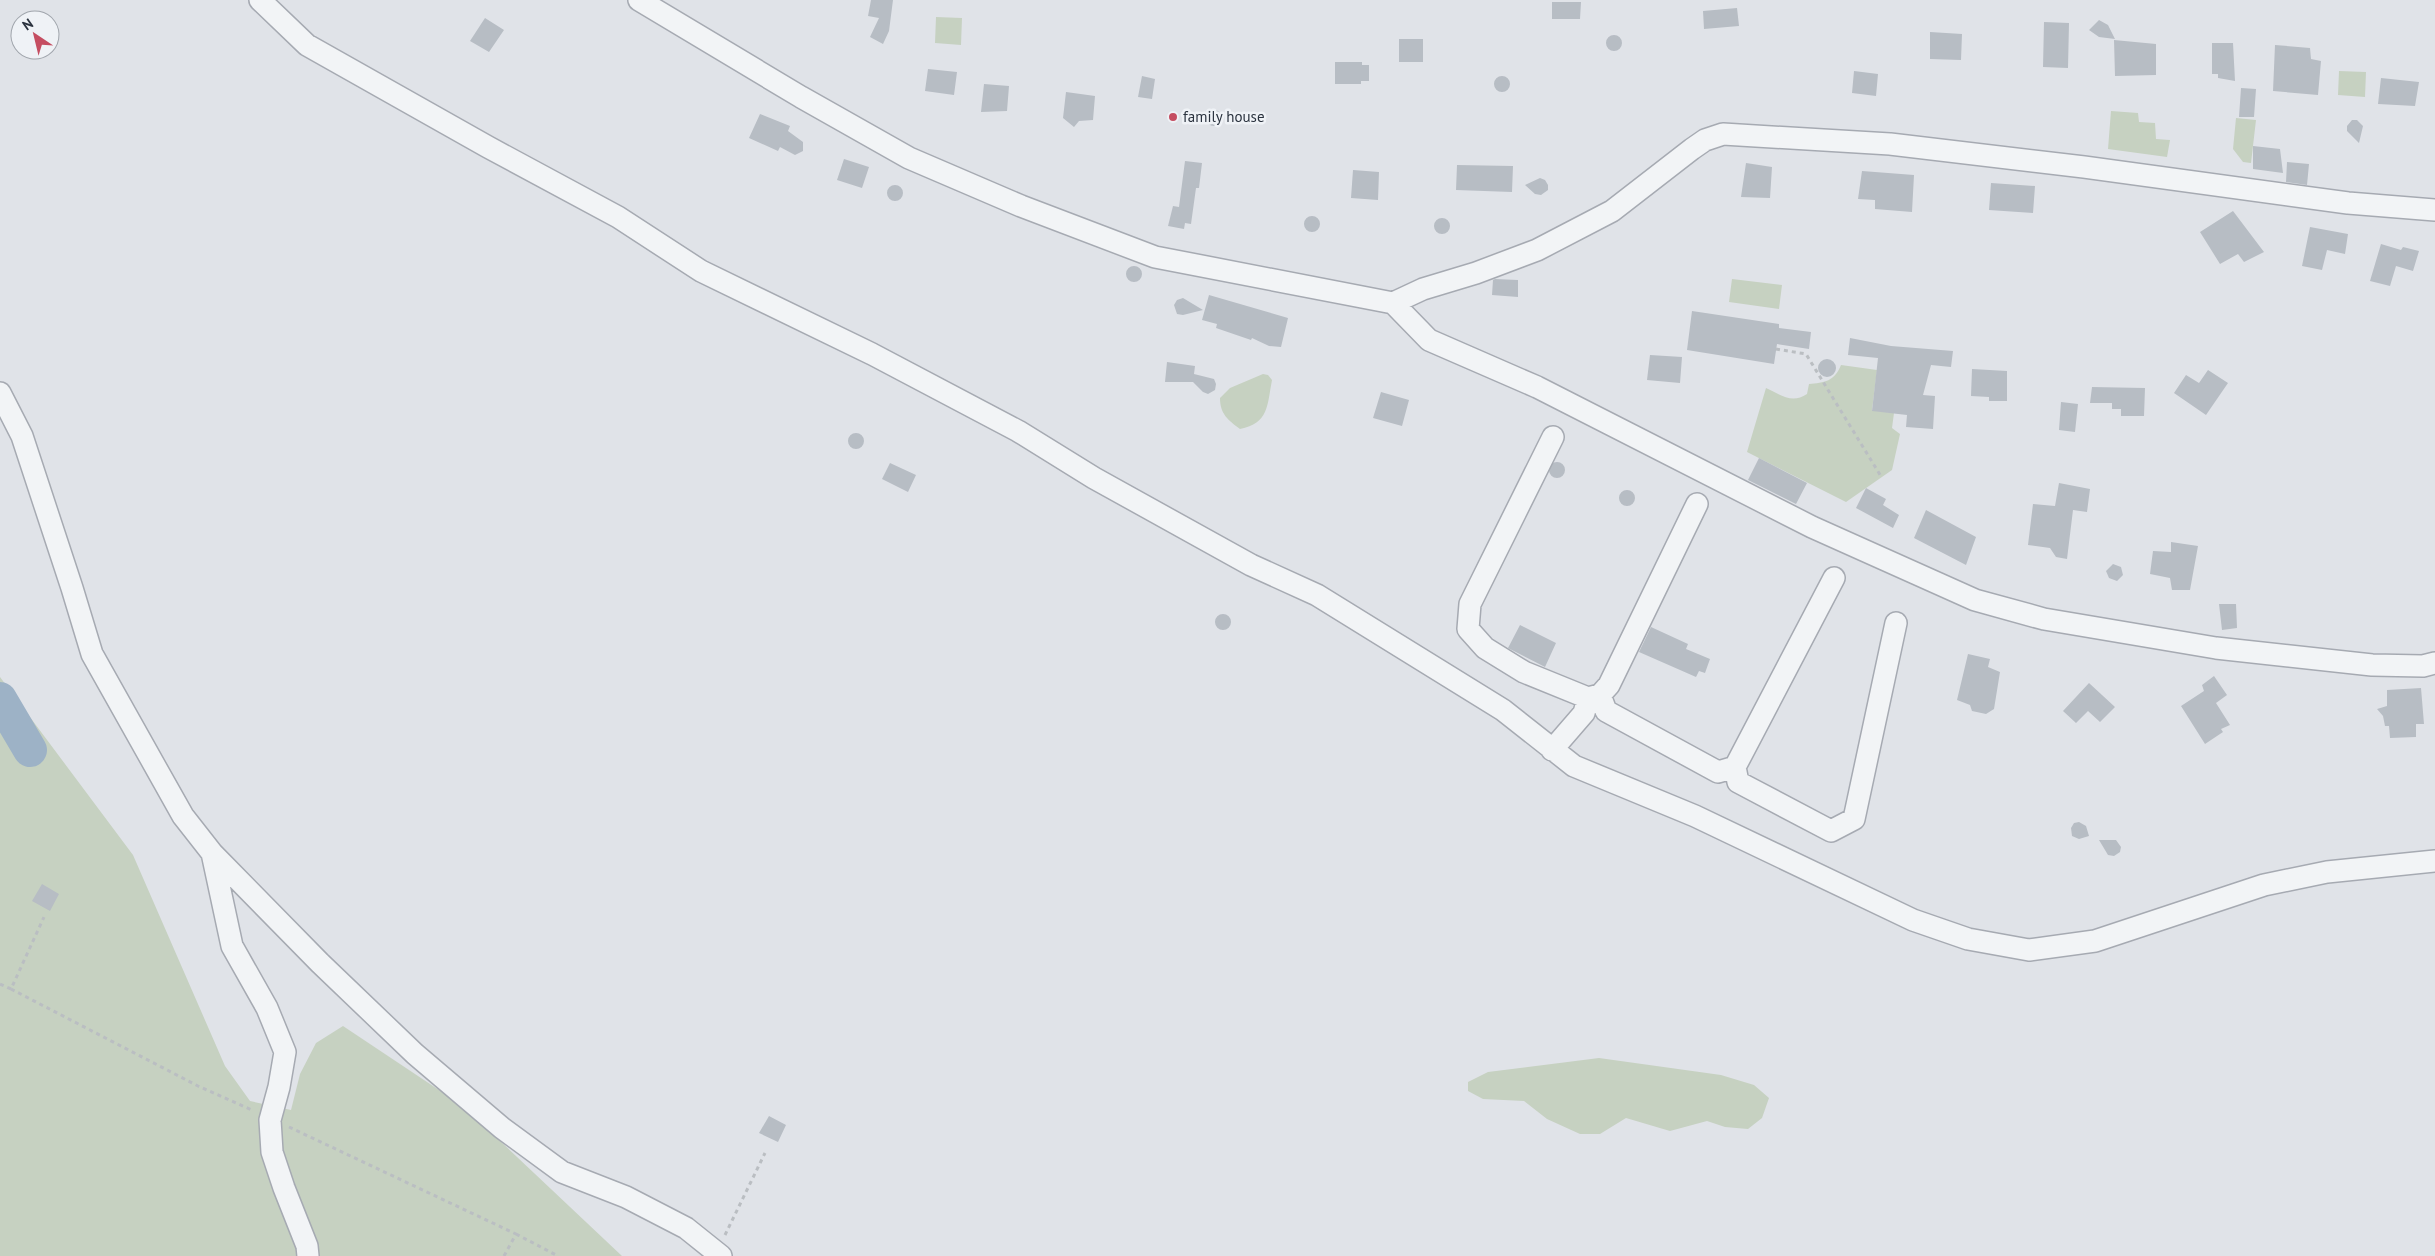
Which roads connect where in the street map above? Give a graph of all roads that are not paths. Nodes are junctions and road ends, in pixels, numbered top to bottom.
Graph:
1 (260, 0) edge
2 (639, 0) edge
3 (2435, 210) edge
4 (1393, 303) junction
5 (0, 392) edge
6 (1553, 437) dead end
7 (1697, 504) dead end
8 (1834, 578) dead end
9 (1896, 623) dead end
10 (2435, 663) edge
11 (1594, 697) junction
12 (1552, 750) junction
13 (1735, 767) junction
14 (212, 853) junction
15 (2435, 861) edge
16 (722, 1247) edge
17 (308, 1256) edge

1 - 12 street
2 - 4 street
3 - 4 street
4 - 10 street
5 - 14 street
6 - 11 street
7 - 11 street
8 - 13 street
9 - 13 street
11 - 12 street
11 - 13 street
12 - 15 street
14 - 16 street
14 - 17 street

